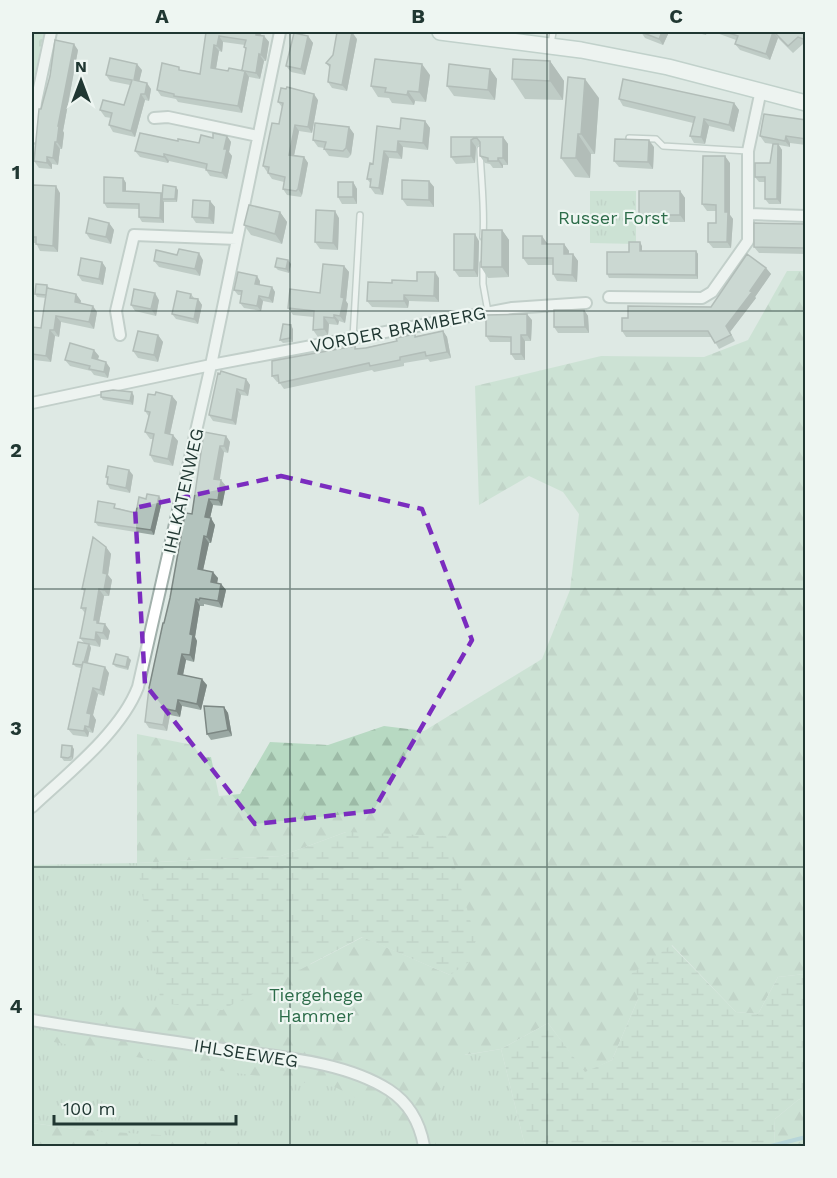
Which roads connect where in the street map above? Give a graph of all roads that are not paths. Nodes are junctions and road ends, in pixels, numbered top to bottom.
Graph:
1 (51, 32) edge
2 (280, 32) edge
3 (440, 32) edge
4 (552, 39) edge
5 (761, 90) junction
6 (806, 102) edge
7 (154, 118) dead end
8 (258, 135) junction
9 (32, 138) edge
10 (629, 138) edge
11 (480, 149) edge
12 (748, 151) junction
13 (749, 214) junction
14 (360, 215) dead end
15 (806, 216) edge
16 (237, 239) junction
17 (483, 241) edge
18 (483, 252) edge
19 (609, 297) dead end
20 (585, 303) dead end
21 (488, 312) junction
22 (120, 335) dead end
23 (353, 338) junction
24 (211, 365) junction
25 (32, 403) edge
26 (32, 807) edge
27 (32, 1020) edge
28 (424, 1146) edge

1 - 9 street
2 - 8 street, IHLKATENWEG
3 - 4 street
4 - 5 street
5 - 6 street
5 - 12 street
7 - 8 street
8 - 16 street, IHLKATENWEG
10 - 12 lane
11 - 17 lane
12 - 13 street
13 - 15 street
13 - 19 street
14 - 23 lane
16 - 22 street
16 - 24 street, IHLKATENWEG
18 - 21 lane
20 - 21 street, VORDER BRAMBERG
21 - 23 street, VORDER BRAMBERG
23 - 24 street, VORDER BRAMBERG
24 - 25 street, VORDER BRAMBERG
24 - 26 street, IHLKATENWEG
27 - 28 street, IHLSEEWEG

